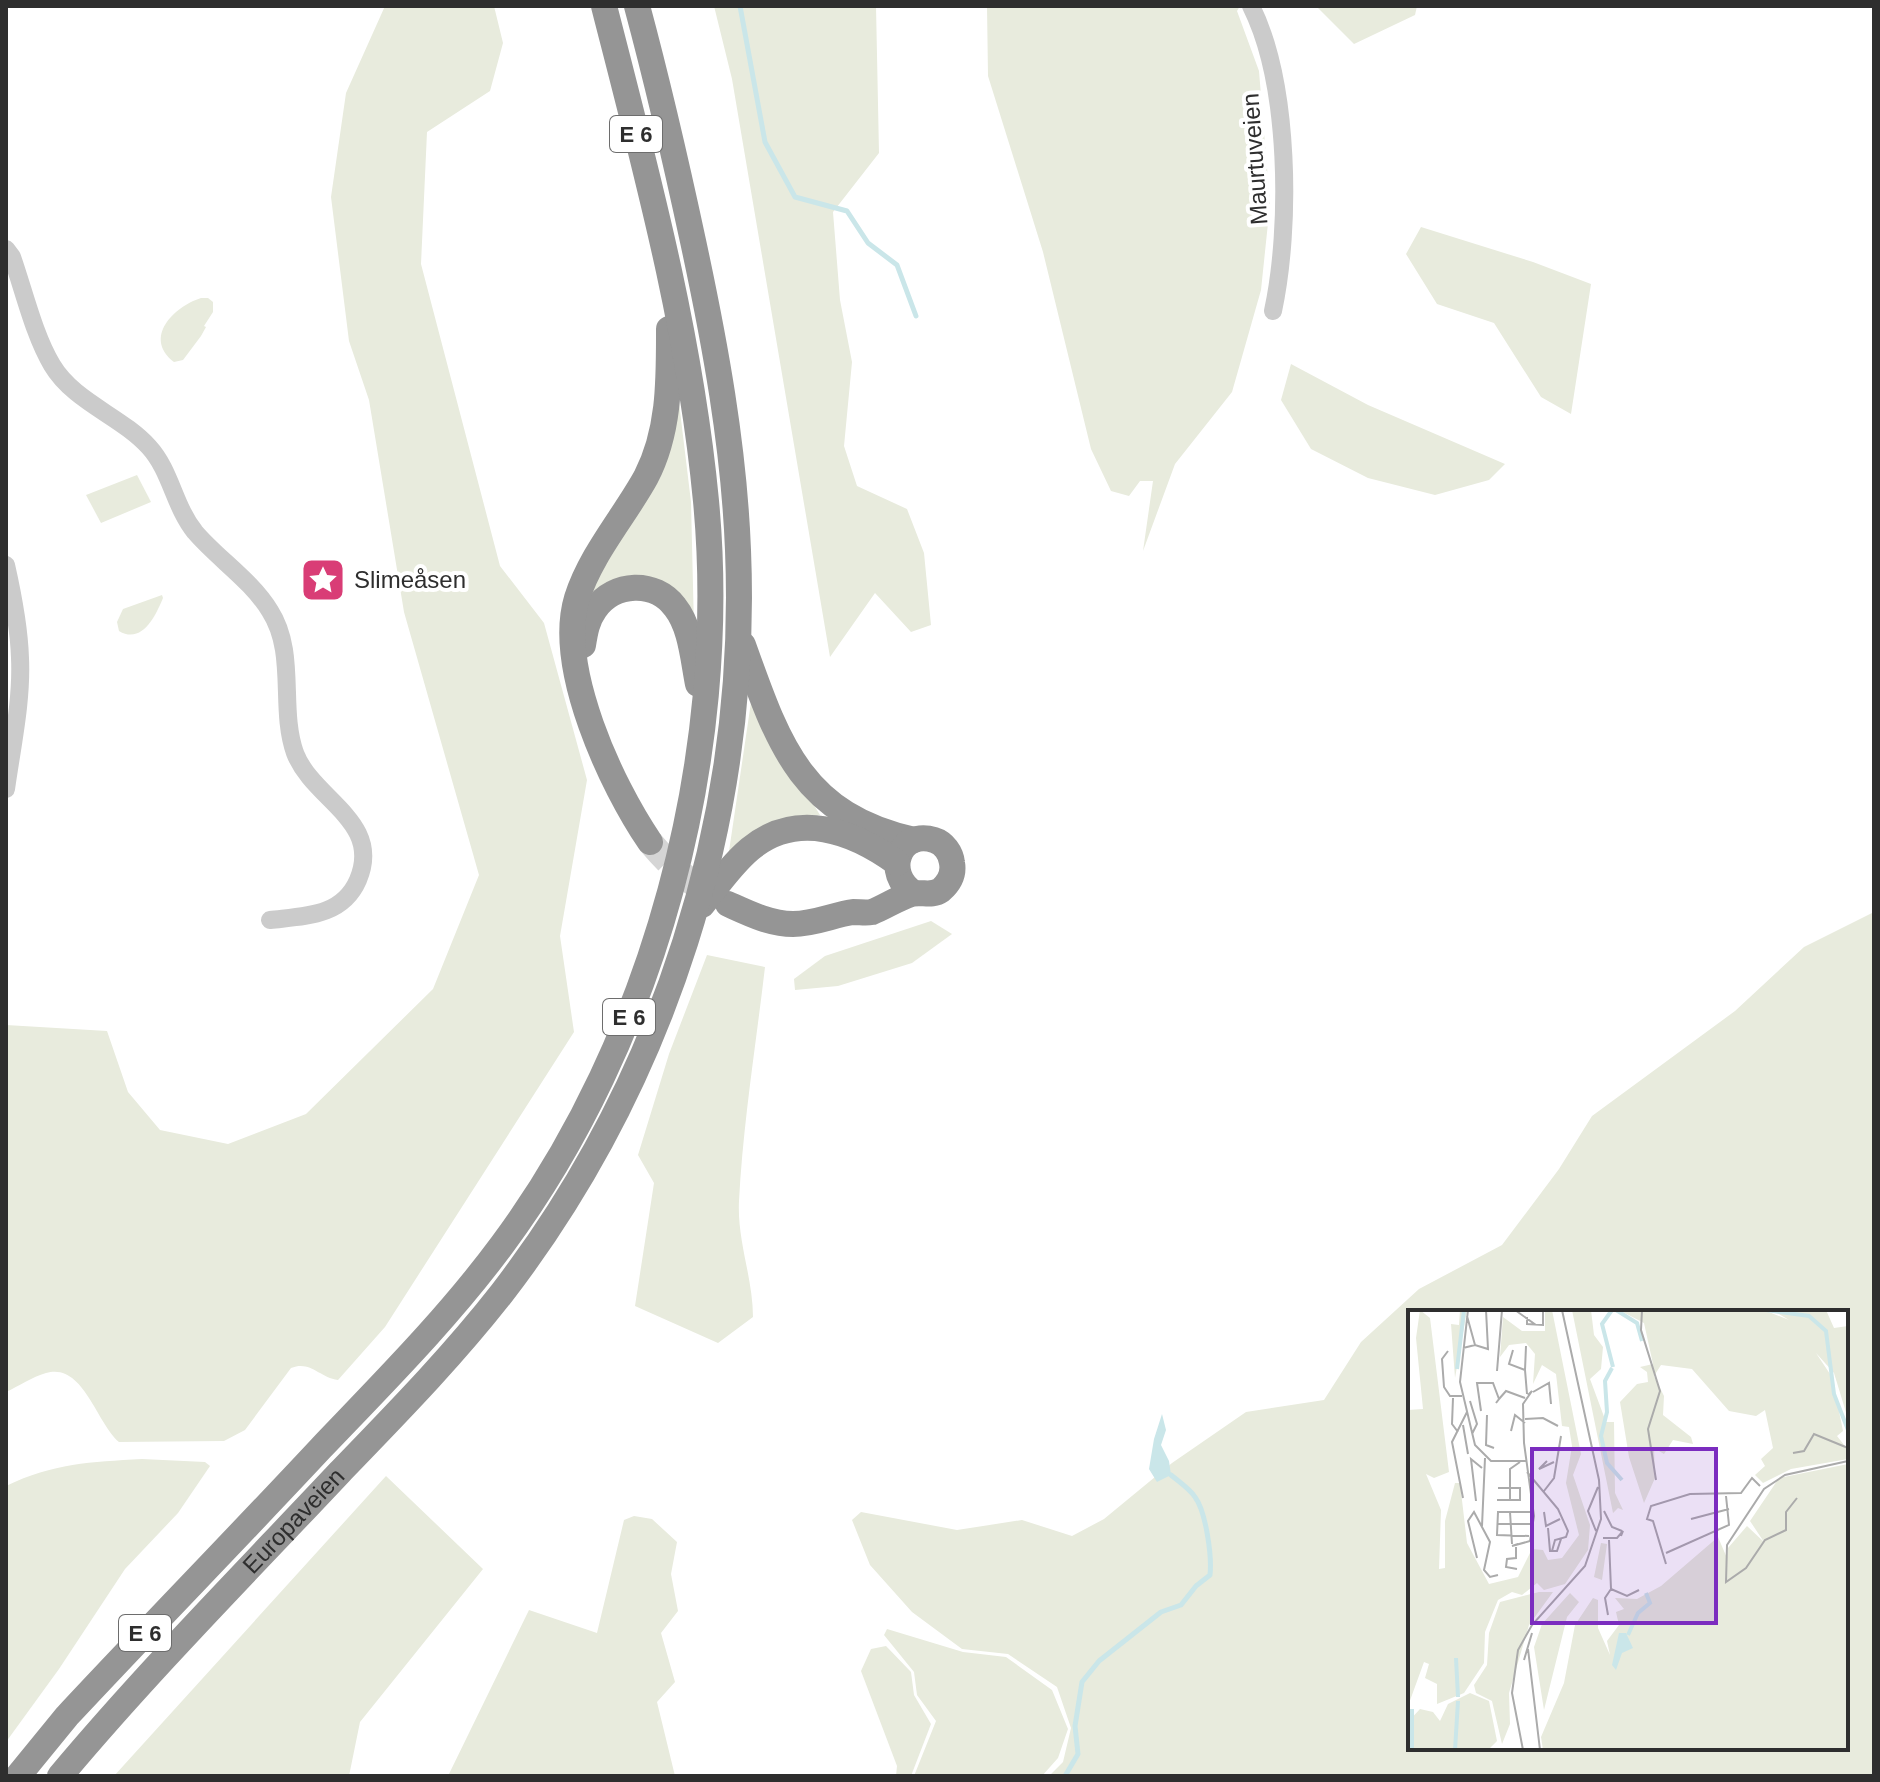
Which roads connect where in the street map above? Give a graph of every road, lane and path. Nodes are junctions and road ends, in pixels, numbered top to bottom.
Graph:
1 (604, 6) edge
2 (637, 6) edge
3 (1251, 6) edge
4 (6, 249) edge
5 (669, 261) junction
6 (1273, 311) dead end
7 (6, 565) edge
8 (738, 629) junction
9 (577, 672) junction
10 (704, 716) junction
11 (6, 789) edge
12 (914, 840) junction
13 (650, 842) tunnel mouth
14 (903, 876) junction
15 (728, 904) tunnel mouth
16 (694, 914) junction
17 (270, 920) dead end
18 (18, 1776) edge
19 (60, 1776) edge

1 - 5 highway, E 6
2 - 8 highway, E 6
3 - 6 street, Maurtuveien
4 - 17 street
5 - 9 highway, E 6
5 - 10 highway, E 6
7 - 11 street
8 - 12 highway, E 6
8 - 16 highway, E 6
9 - 10 highway, E 6
9 - 13 highway, E 6
10 - 18 highway, Europaveien / E 6
12 - 14 highway, E 6
12 - 14 highway, E 6
14 - 15 highway, E 6
14 - 16 highway, E 6
16 - 19 highway, Europaveien / E 6

